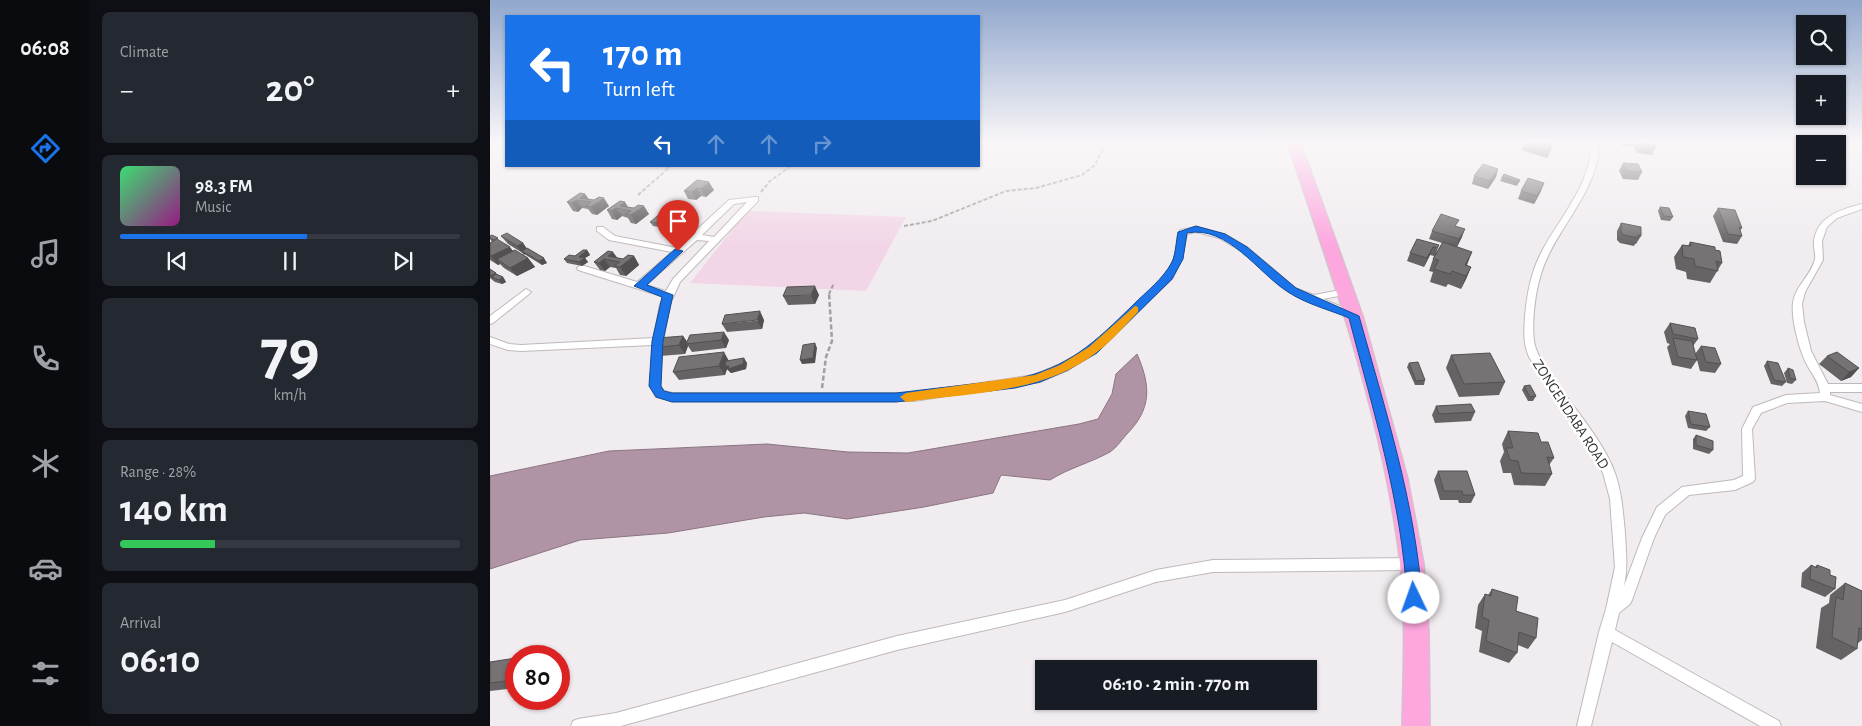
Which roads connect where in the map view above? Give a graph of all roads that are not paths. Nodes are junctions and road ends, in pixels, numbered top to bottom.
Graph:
1 (1306, 177) edge
2 (1587, 177) edge
3 (1862, 206) edge
4 (600, 229) dead end
5 (695, 238) junction
6 (717, 240) junction
7 (678, 251) junction
8 (582, 268) dead end
9 (639, 286) junction
10 (526, 292) dead end
11 (1346, 292) junction
12 (668, 295) junction
13 (1315, 298) junction
14 (1354, 316) junction
15 (490, 321) edge
16 (490, 340) edge
17 (658, 341) junction
18 (1862, 388) edge
19 (1826, 392) junction
20 (1862, 408) edge
21 (1412, 564) junction
22 (1613, 610) junction
23 (1606, 632) junction
24 (578, 726) edge
25 (1416, 726) edge
26 (1584, 726) edge
27 (1774, 726) edge

1 - 11 highway
2 - 22 street, ZONGENDABA ROAD
3 - 19 street
4 - 7 street
5 - 6 street
5 - 6 street
5 - 7 street
6 - 12 street
7 - 9 street
8 - 9 street
9 - 12 street
10 - 15 street
11 - 13 street
11 - 14 highway
12 - 17 street
13 - 14 street
13 - 17 street
14 - 21 highway
16 - 17 street
18 - 19 street
19 - 20 street
19 - 22 street
21 - 24 street
21 - 25 highway
22 - 23 street, ZONGENDABA ROAD
23 - 26 street, ZONGENDABA ROAD
23 - 27 street

